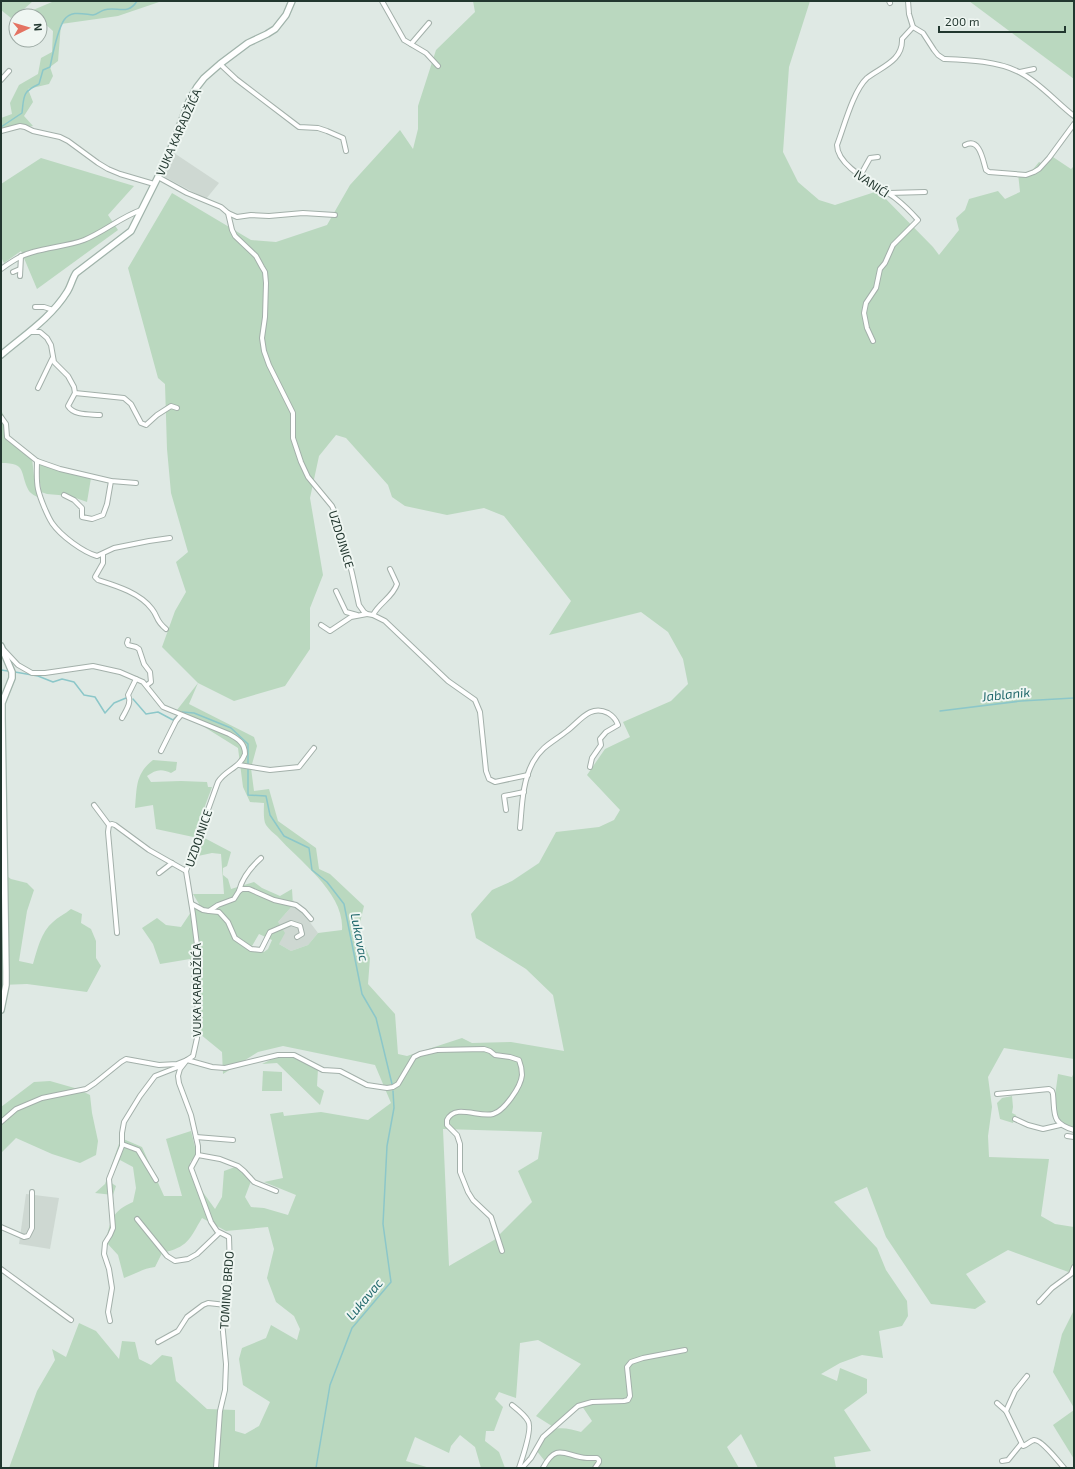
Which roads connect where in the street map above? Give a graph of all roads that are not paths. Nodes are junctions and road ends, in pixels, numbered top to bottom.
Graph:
1 (292, 1) edge
2 (382, 1) edge
3 (908, 1) edge
4 (429, 23) dead end
5 (913, 27) junction
6 (411, 44) junction
7 (220, 64) junction
8 (438, 66) dead end
9 (1034, 69) dead end
10 (10, 71) dead end
11 (1020, 72) junction
12 (1, 80) edge
13 (1074, 116) edge
14 (1074, 124) edge
15 (1, 131) edge
16 (965, 145) dead end
17 (346, 151) dead end
18 (878, 157) dead end
19 (860, 176) junction
20 (158, 177) junction
21 (154, 184) junction
22 (925, 192) dead end
23 (888, 194) junction
24 (143, 210) junction
25 (228, 213) junction
26 (335, 214) dead end
27 (21, 256) junction
28 (1, 269) edge
29 (20, 269) junction
30 (13, 272) dead end
31 (20, 276) dead end
32 (35, 307) dead end
33 (53, 310) junction
34 (30, 332) junction
35 (873, 340) dead end
36 (1, 354) edge
37 (52, 359) junction
38 (38, 388) dead end
39 (75, 393) junction
40 (177, 408) dead end
41 (100, 415) dead end
42 (1, 417) edge
43 (37, 461) junction
44 (111, 481) junction
45 (136, 483) dead end
46 (64, 496) dead end
47 (170, 538) dead end
48 (103, 554) junction
49 (390, 569) dead end
50 (336, 591) dead end
51 (367, 614) junction
52 (357, 615) junction
53 (373, 615) junction
54 (321, 625) dead end
55 (166, 629) dead end
56 (128, 640) dead end
57 (1, 646) edge
58 (136, 679) junction
59 (147, 686) junction
60 (181, 715) junction
61 (122, 718) dead end
62 (314, 748) dead end
63 (161, 751) dead end
64 (238, 765) junction
65 (590, 767) dead end
66 (528, 775) junction
67 (524, 792) junction
68 (2, 800) edge
69 (94, 805) dead end
70 (506, 810) dead end
71 (109, 825) junction
72 (520, 828) dead end
73 (261, 858) dead end
74 (172, 863) junction
75 (186, 871) junction
76 (159, 873) dead end
77 (239, 892) junction
78 (192, 904) junction
79 (209, 911) junction
80 (311, 919) dead end
81 (117, 933) dead end
82 (297, 937) dead end
83 (1, 1010) edge
84 (187, 1060) junction
85 (997, 1094) dead end
86 (1015, 1119) dead end
87 (1, 1122) edge
88 (1060, 1125) junction
89 (1074, 1130) edge
90 (1067, 1136) dead end
91 (196, 1137) junction
92 (1074, 1137) edge
93 (233, 1140) dead end
94 (122, 1144) junction
95 (198, 1156) junction
96 (156, 1180) dead end
97 (276, 1191) dead end
98 (32, 1192) dead end
99 (137, 1219) dead end
100 (1, 1227) edge
101 (219, 1232) junction
102 (502, 1251) dead end
103 (1074, 1267) edge
104 (1, 1269) edge
105 (1038, 1302) dead end
106 (226, 1305) junction
107 (71, 1320) dead end
108 (110, 1321) dead end
109 (158, 1342) dead end
110 (685, 1350) dead end
111 (1027, 1376) dead end
112 (997, 1403) dead end
113 (512, 1405) dead end
114 (1006, 1411) junction
115 (1021, 1444) junction
116 (1002, 1461) dead end
117 (216, 1468) edge
118 (520, 1468) edge
119 (543, 1468) edge
120 (595, 1468) edge
121 (1064, 1468) edge

1 - 7 street, VUKA KARADŽIĆA
2 - 6 street
3 - 5 street
4 - 6 street
5 - 11 street
5 - 19 street, IVANIĆI
6 - 8 street
7 - 17 street
7 - 20 street, VUKA KARADŽIĆA
9 - 11 street
10 - 12 street
11 - 13 street
14 - 16 street
15 - 21 street, VUKA KARADŽIĆA
18 - 19 street
19 - 23 street, IVANIĆI
20 - 21 street, VUKA KARADŽIĆA
20 - 25 street
21 - 24 street, VUKA KARADŽIĆA
22 - 23 street
23 - 35 street, IVANIĆI
24 - 27 street
24 - 33 street, VUKA KARADŽIĆA
25 - 26 street
25 - 51 street, UZDOJNICE
27 - 28 street
27 - 29 street
29 - 30 street
29 - 31 street
32 - 33 street
33 - 34 street, VUKA KARADŽIĆA
34 - 36 street, VUKA KARADŽIĆA
34 - 37 street
37 - 38 street
37 - 39 street
39 - 40 street
39 - 41 street
42 - 43 street
43 - 44 street
43 - 48 street
44 - 45 street
44 - 46 street
47 - 48 street
48 - 55 street
49 - 53 street
50 - 52 street
51 - 52 street
51 - 53 street
52 - 54 street
53 - 66 street
56 - 59 street
57 - 58 street
57 - 68 street
58 - 59 street
58 - 61 street
59 - 60 street
60 - 63 street
60 - 64 street
62 - 64 street
64 - 75 street, UZDOJNICE
65 - 66 street
66 - 67 street
67 - 70 street
67 - 72 street
68 - 83 street
69 - 71 street
71 - 74 street
71 - 81 street
73 - 77 street
74 - 75 street
74 - 76 street
75 - 78 street, UZDOJNICE
77 - 79 street
77 - 80 street
78 - 79 street
78 - 84 street, VUKA KARADŽIĆA
79 - 82 street
84 - 87 street
84 - 91 street, TOMINO BRDO
84 - 94 street
84 - 102 street
85 - 88 street
86 - 88 street
88 - 89 street
90 - 92 street
91 - 93 street
91 - 95 street, TOMINO BRDO
94 - 96 street
94 - 108 street
95 - 97 street
95 - 101 street, TOMINO BRDO
98 - 100 street
99 - 101 street
101 - 106 street, TOMINO BRDO
103 - 105 street
104 - 107 street
106 - 109 street
106 - 117 street, TOMINO BRDO
110 - 118 street
111 - 114 street
112 - 114 street
113 - 118 street
114 - 115 street
115 - 116 street
115 - 121 street
119 - 120 street

